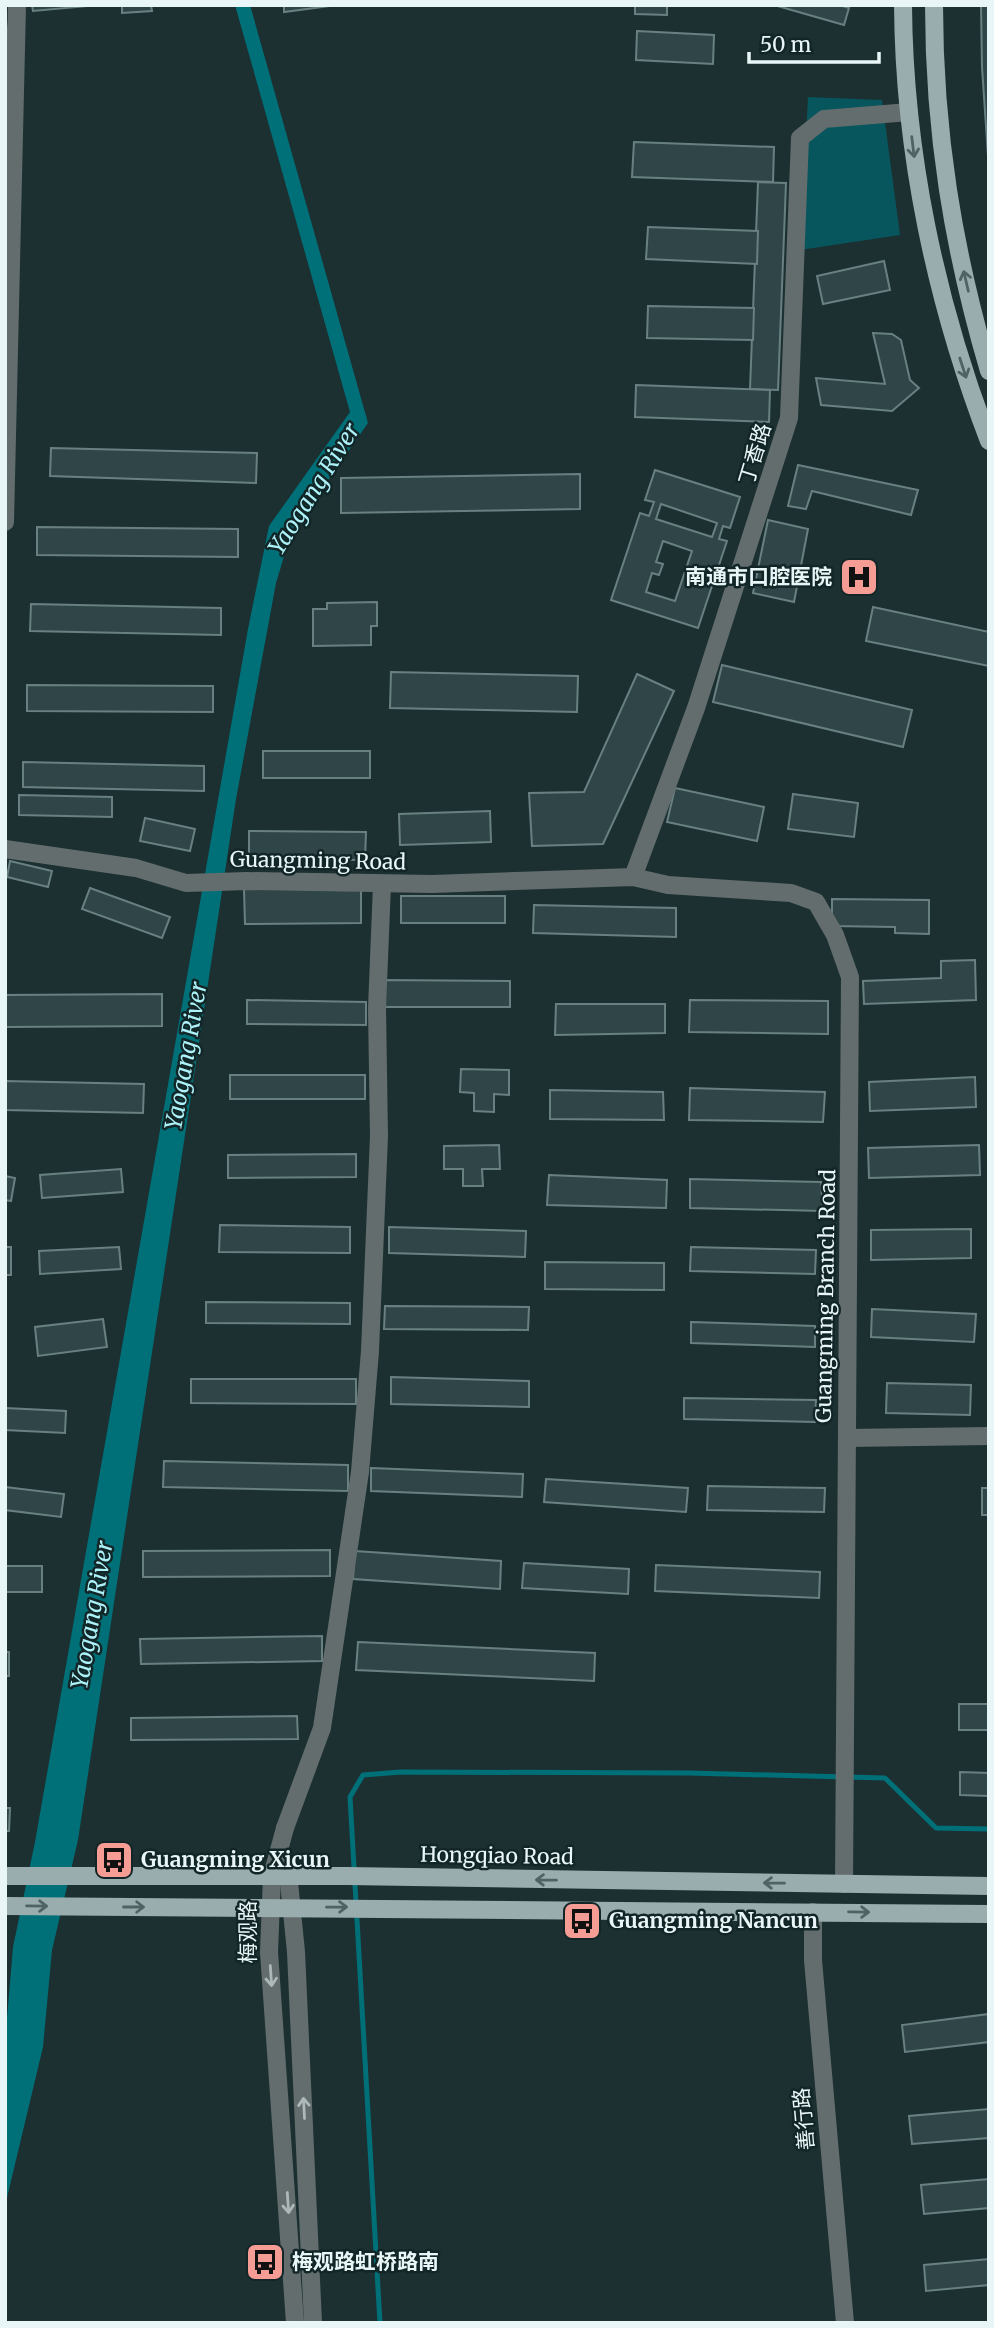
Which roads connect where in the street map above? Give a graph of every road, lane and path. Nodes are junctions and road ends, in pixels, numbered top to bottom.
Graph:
1 (17, 5) edge
2 (903, 5) edge
3 (934, 5) edge
4 (909, 112) junction
5 (989, 370) edge
6 (989, 441) edge
7 (5, 522) edge
8 (5, 849) edge
9 (633, 877) junction
10 (382, 885) junction
11 (989, 1436) edge
12 (847, 1438) junction
13 (11, 1876) edge
14 (280, 1876) junction
15 (844, 1884) junction
16 (989, 1886) edge
17 (7, 1906) edge
18 (269, 1908) junction
19 (290, 1908) junction
20 (813, 1912) junction
21 (989, 1914) edge
22 (295, 2323) edge
23 (313, 2323) edge
24 (845, 2323) edge

1 - 7 street
2 - 4 main road
5 -> 3 main road
4 -> 6 main road
4 - 9 street, 丁香路
8 - 10 street, Guangming Road
9 - 10 street, Guangming Road
9 - 12 street, Guangming Branch Road
10 - 14 street, 梅观路
11 - 12 street
12 - 15 street, Guangming Branch Road
13 - 14 main road, Hongqiao Road
15 -> 14 main road, Hongqiao Road
14 - 18 street, 梅观路
14 - 19 street, 梅观路
15 - 16 main road, Hongqiao Road
17 -> 18 main road
18 - 19 main road
18 -> 22 street, 梅观路
19 -> 20 main road
23 -> 19 street, 梅观路
20 -> 21 main road
20 - 24 street, 善行路

